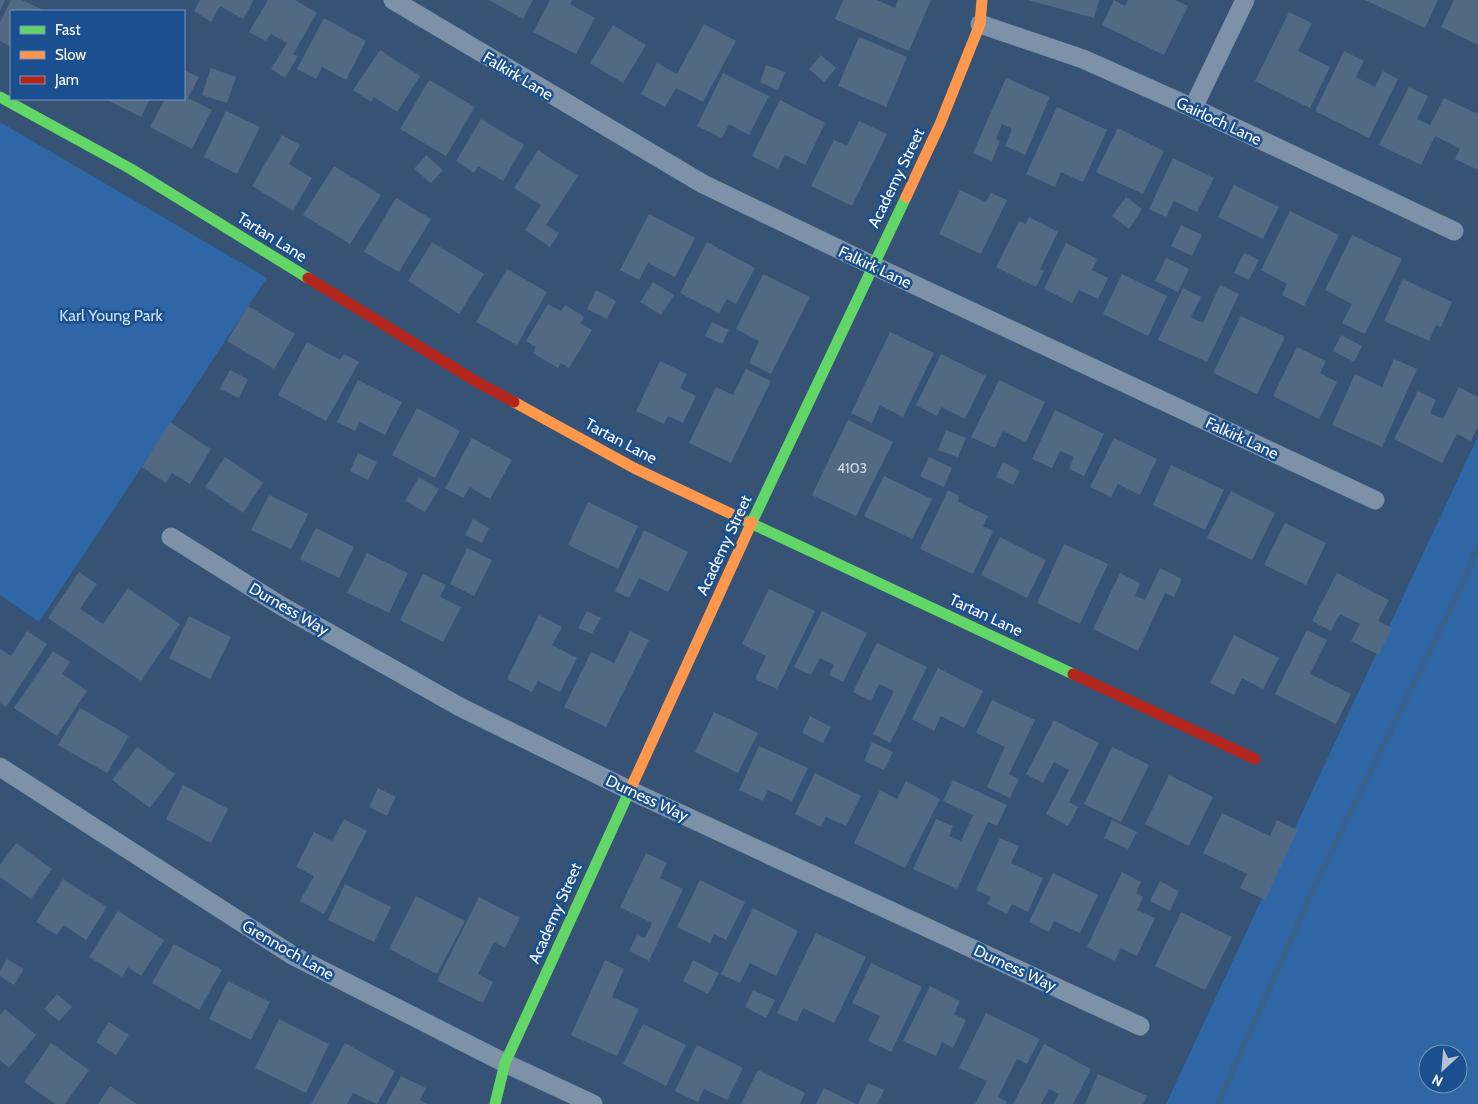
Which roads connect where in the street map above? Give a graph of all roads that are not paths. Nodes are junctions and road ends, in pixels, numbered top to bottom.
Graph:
1 (393, 0) edge
2 (982, 0) edge
3 (1244, 0) edge
4 (980, 24) junction
5 (0, 97) edge
6 (1193, 108) junction
7 (1454, 230) dead end
8 (872, 265) junction
9 (1374, 500) dead end
10 (752, 523) junction
11 (171, 537) dead end
12 (1255, 760) dead end
13 (0, 767) edge
14 (629, 790) junction
15 (1140, 1026) dead end
16 (505, 1063) junction
17 (495, 1104) edge
18 (593, 1104) edge

1 - 8 street, Falkirk Lane
2 - 4 street, Academy Street
3 - 6 street
4 - 6 street, Gairloch Lane
4 - 8 street, Academy Street
5 - 10 street, Tartan Lane
6 - 7 street, Gairloch Lane
8 - 9 street, Falkirk Lane
8 - 10 street, Academy Street
10 - 12 street, Tartan Lane
10 - 14 street, Academy Street
11 - 14 street, Durness Way
13 - 16 street, Grennoch Lane
14 - 15 street, Durness Way
14 - 16 street, Academy Street
16 - 17 street, Academy Street
16 - 18 street, Grennoch Lane

